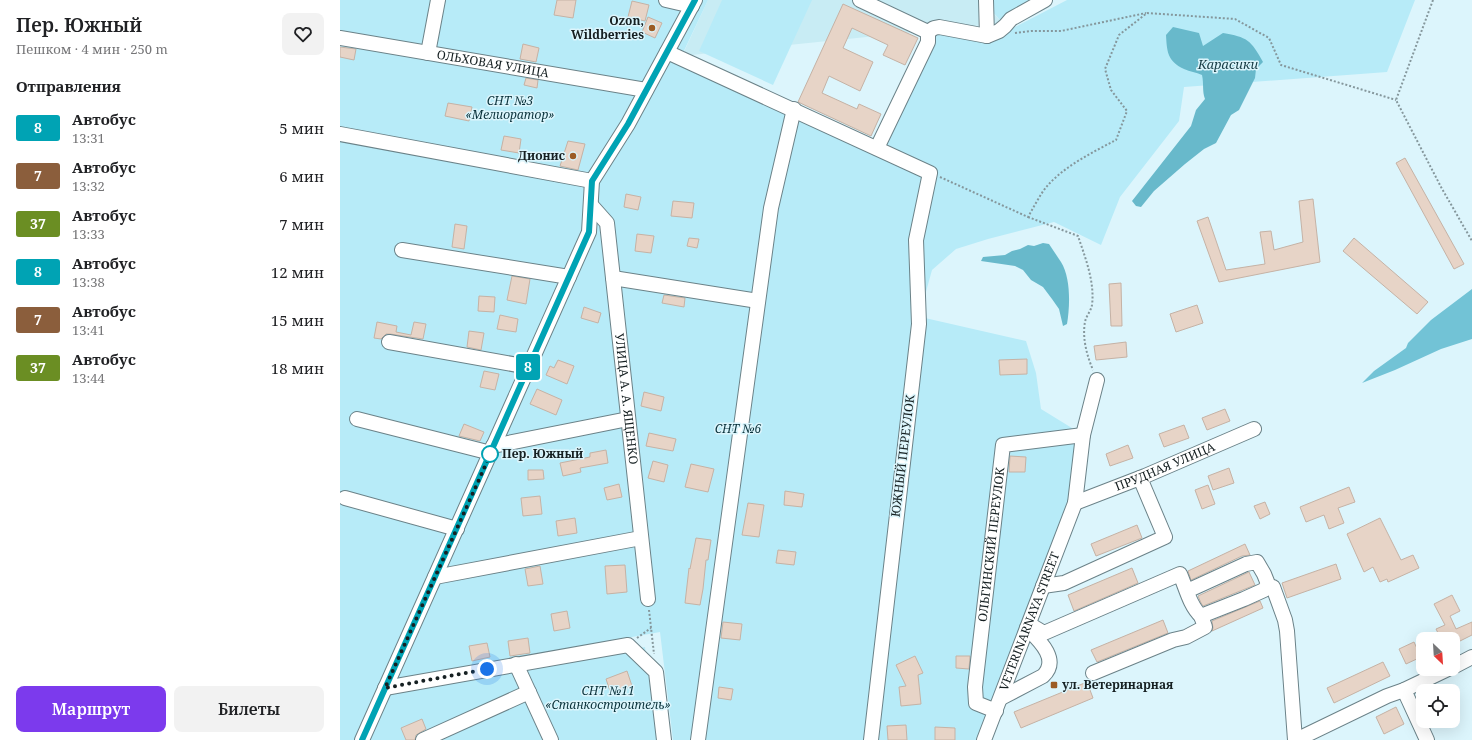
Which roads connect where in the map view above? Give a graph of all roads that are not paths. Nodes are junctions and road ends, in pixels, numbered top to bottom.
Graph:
1 (438, 0) edge
2 (666, 0) edge
3 (986, 0) edge
4 (1045, 0) edge
5 (864, 1) edge
6 (694, 3) edge
7 (928, 32) junction
8 (988, 36) junction
9 (340, 38) edge
10 (667, 52) junction
11 (428, 53) junction
12 (646, 90) junction
13 (794, 109) junction
14 (340, 134) edge
15 (877, 148) junction
16 (592, 181) junction
17 (592, 205) junction
18 (402, 250) dead end
19 (569, 277) junction
20 (613, 278) junction
21 (758, 301) junction
22 (389, 342) dead end
23 (529, 367) junction
24 (1097, 380) road end
25 (357, 419) dead end
26 (628, 419) junction
27 (1254, 429) dead end
28 (1082, 435) junction
29 (492, 449) junction
30 (1140, 478) junction
31 (345, 498) dead end
32 (1075, 503) junction
33 (457, 528) junction
34 (641, 538) junction
35 (435, 577) junction
36 (1043, 586) junction
37 (1273, 587) dead end
38 (1187, 591) junction
39 (648, 599) road end
40 (1201, 616) junction
41 (1028, 626) junction
42 (1472, 658) edge
43 (516, 664) junction
44 (1460, 664) edge
45 (1093, 673) dead end
46 (1433, 676) edge
47 (385, 688) junction
48 (1404, 690) junction
49 (529, 692) junction
50 (1001, 698) junction
51 (996, 711) junction
52 (362, 740) edge
53 (422, 740) edge
54 (551, 740) edge
55 (664, 740) edge
56 (698, 740) edge
57 (871, 740) edge
58 (984, 740) edge
59 (1296, 740) edge
60 (1427, 740) edge

1 - 11 street
2 - 6 street
3 - 8 street
4 - 8 street
5 - 7 street
6 - 10 street
7 - 8 street
7 - 15 street
9 - 11 street, ОЛЬХОВАЯ УЛИЦА
10 - 12 street
10 - 13 street
11 - 12 street, ОЛЬХОВАЯ УЛИЦА
12 - 16 street
13 - 15 street
13 - 21 street
14 - 16 street
15 - 57 street, ЮЖНЫЙ ПЕРЕУЛОК
16 - 17 street
17 - 19 street
17 - 20 street, УЛИЦА А. А. ЯЩЕНКО
18 - 19 street
19 - 23 street
20 - 21 street
20 - 26 street, УЛИЦА А. А. ЯЩЕНКО
21 - 56 street
22 - 23 street
23 - 29 street
24 - 28 street, VETERINARNAYA STREET
25 - 29 street
26 - 29 street
26 - 34 street, УЛИЦА А. А. ЯЩЕНКО
27 - 30 street, ПРУДНАЯ УЛИЦА
28 - 32 street, VETERINARNAYA STREET
28 - 51 street, ОЛЬГИНСКИЙ ПЕРЕУЛОК
29 - 33 street
30 - 32 street, ПРУДНАЯ УЛИЦА
30 - 36 street
31 - 33 street
32 - 36 street, VETERINARNAYA STREET
33 - 35 street
34 - 35 street
34 - 39 street, УЛИЦА А. А. ЯЩЕНКО
35 - 47 street
36 - 41 street, VETERINARNAYA STREET
37 - 59 street
38 - 40 street
38 - 40 street
38 - 41 street
40 - 45 street
41 - 50 street, VETERINARNAYA STREET
41 - 50 street
42 - 44 street
43 - 47 street
43 - 49 street
43 - 55 street
46 - 48 street
47 - 52 street
48 - 59 street
48 - 60 street
49 - 53 street
49 - 54 street
50 - 51 street, VETERINARNAYA STREET
51 - 58 street, VETERINARNAYA STREET

